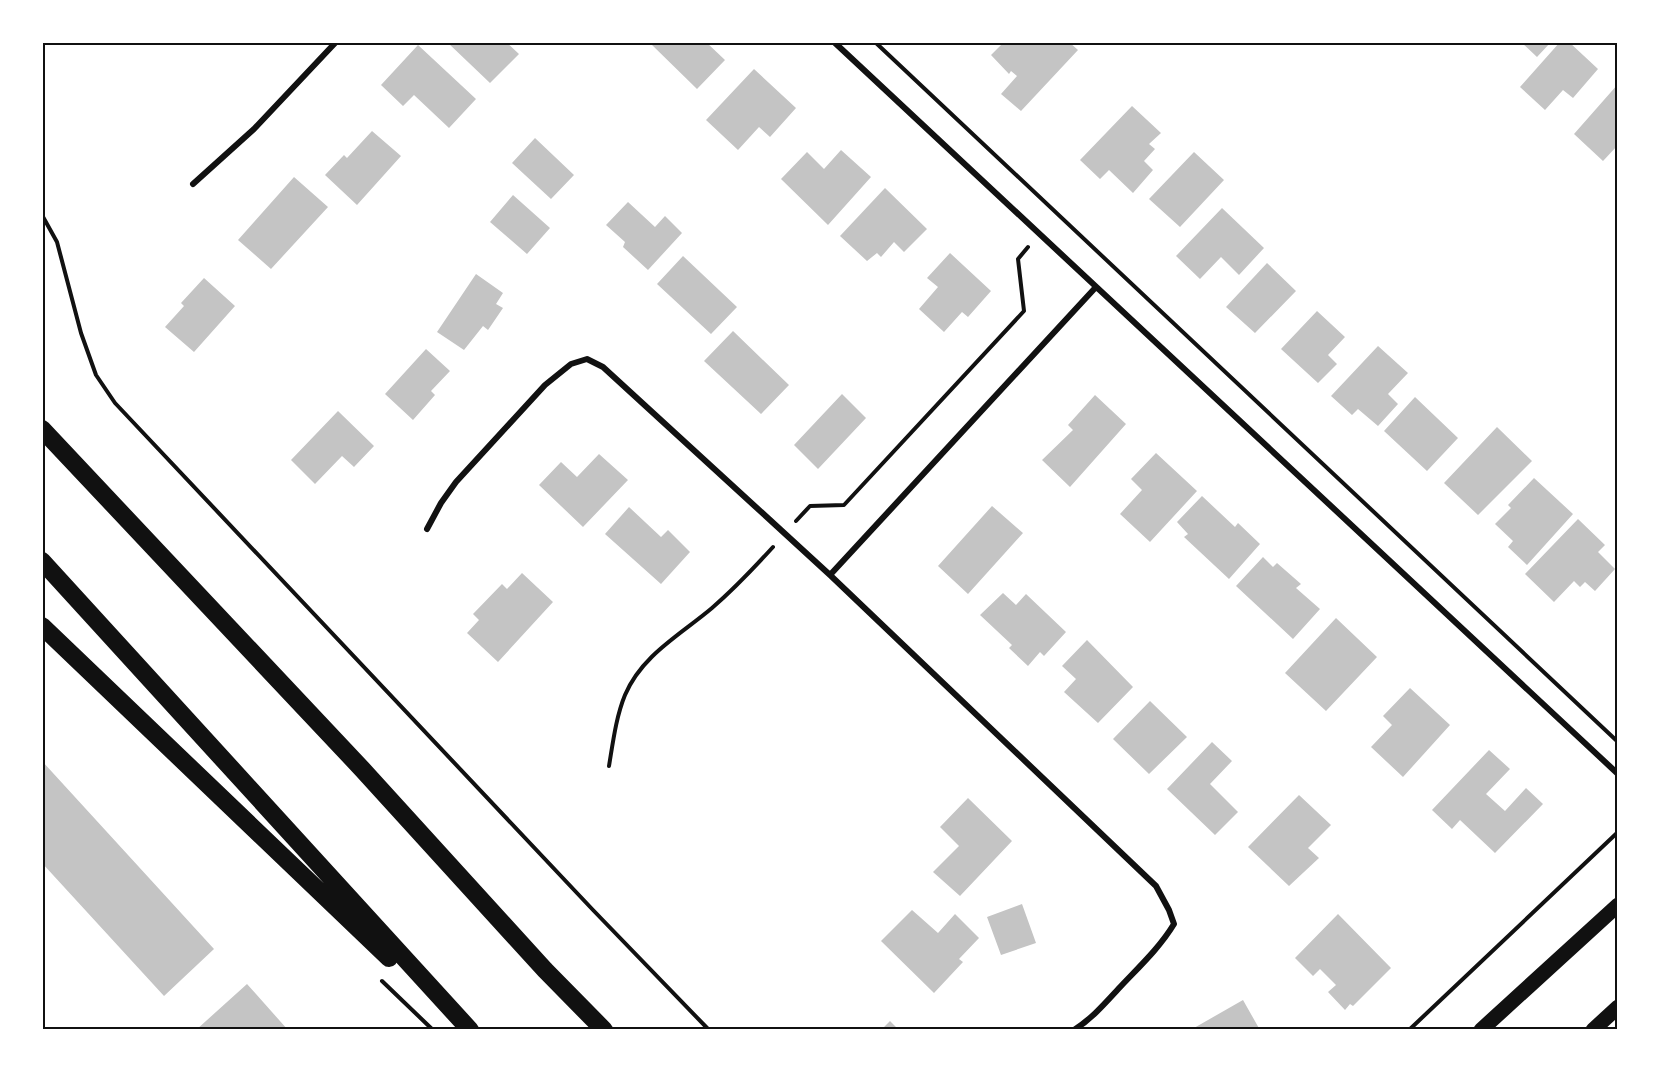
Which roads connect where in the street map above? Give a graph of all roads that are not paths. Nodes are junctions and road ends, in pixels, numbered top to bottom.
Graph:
1 (336, 42) edge
2 (834, 42) edge
3 (193, 184) dead end
4 (1096, 287) junction
5 (42, 429) edge
6 (427, 529) dead end
7 (42, 561) edge
8 (830, 575) junction
9 (42, 626) edge
10 (1618, 774) edge
11 (1618, 905) edge
12 (1618, 1007) edge
13 (464, 1030) edge
14 (470, 1030) edge
15 (604, 1030) edge
16 (1074, 1030) edge
17 (1481, 1030) edge
18 (1593, 1030) edge

1 - 3 street
2 - 4 street
4 - 8 street
4 - 10 street
5 - 15 highway
6 - 8 street
7 - 14 highway
8 - 16 street
9 - 13 highway
11 - 17 main road
12 - 18 main road

